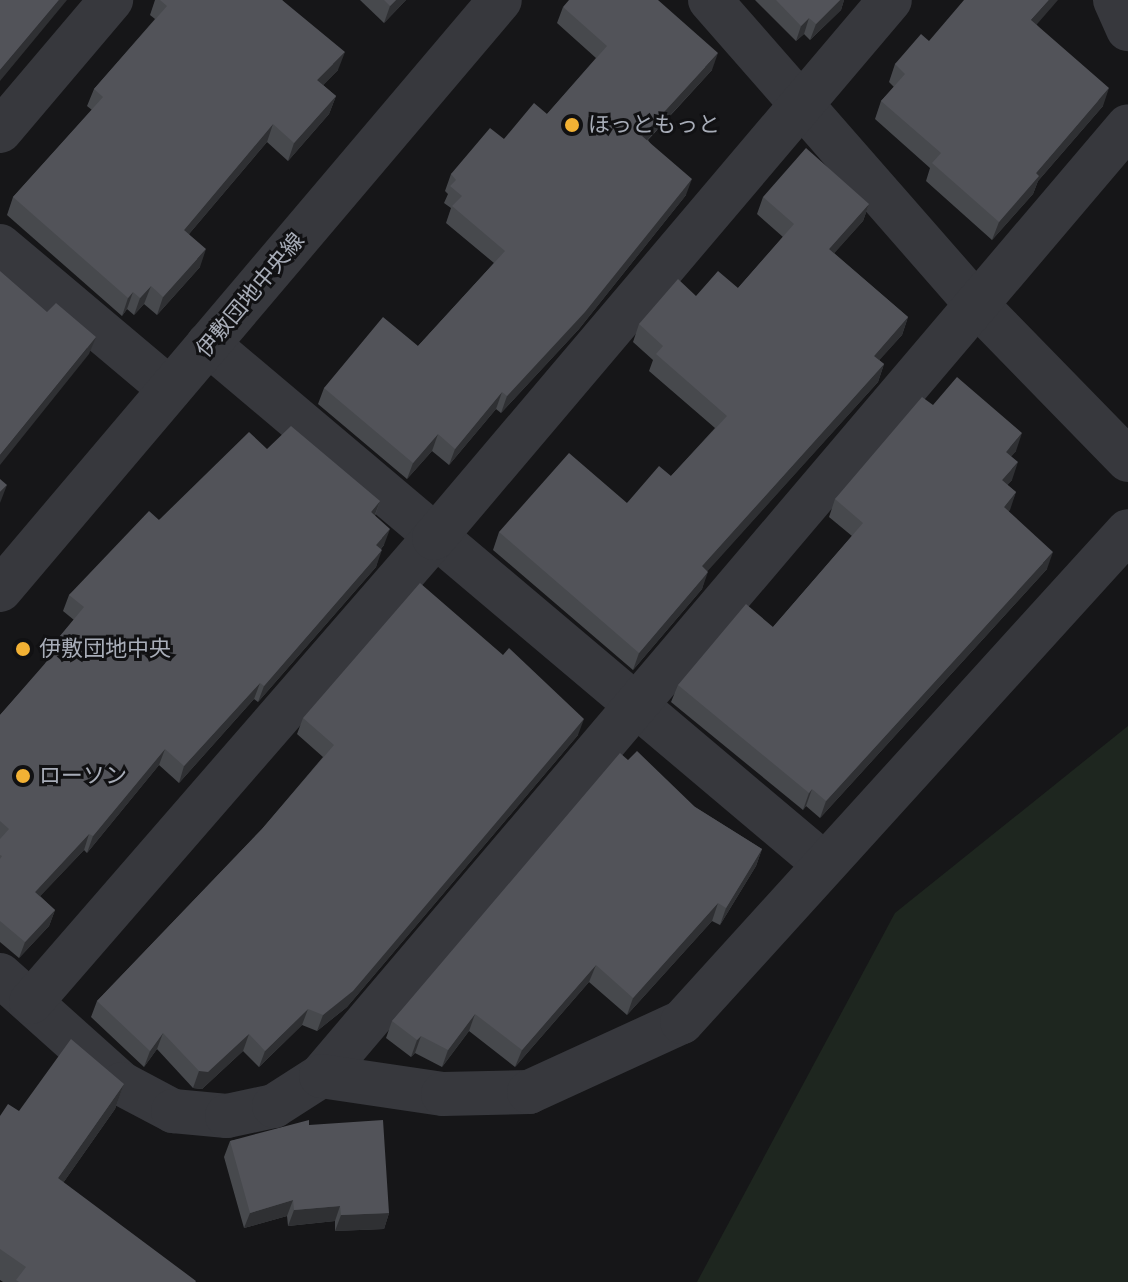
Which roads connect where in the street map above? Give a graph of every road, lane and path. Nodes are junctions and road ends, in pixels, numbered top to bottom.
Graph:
1 (111, 0) edge
2 (500, 0) edge
3 (710, 0) edge
4 (890, 0) edge
5 (1115, 0) edge
6 (1128, 29) edge
7 (802, 104) junction
8 (1128, 126) edge
9 (0, 131) edge
10 (0, 246) edge
11 (976, 304) junction
12 (208, 344) junction
13 (170, 389) junction
14 (1128, 460) edge
15 (1128, 531) edge
16 (434, 538) junction
17 (0, 590) edge
18 (636, 706) junction
19 (823, 863) junction
20 (15, 989) edge
21 (321, 1076) junction

1 - 9 street
2 - 12 street, 伊敷団地中央線
3 - 7 street
4 - 7 street
5 - 6 street
7 - 11 street
7 - 16 street
8 - 11 street
10 - 13 street
11 - 14 street
11 - 18 street
12 - 13 street, 伊敷団地中央線
12 - 16 street
13 - 17 street, 伊敷団地中央線
15 - 19 street
16 - 18 street
16 - 20 street
18 - 19 street
18 - 21 street
19 - 21 street
20 - 21 street

